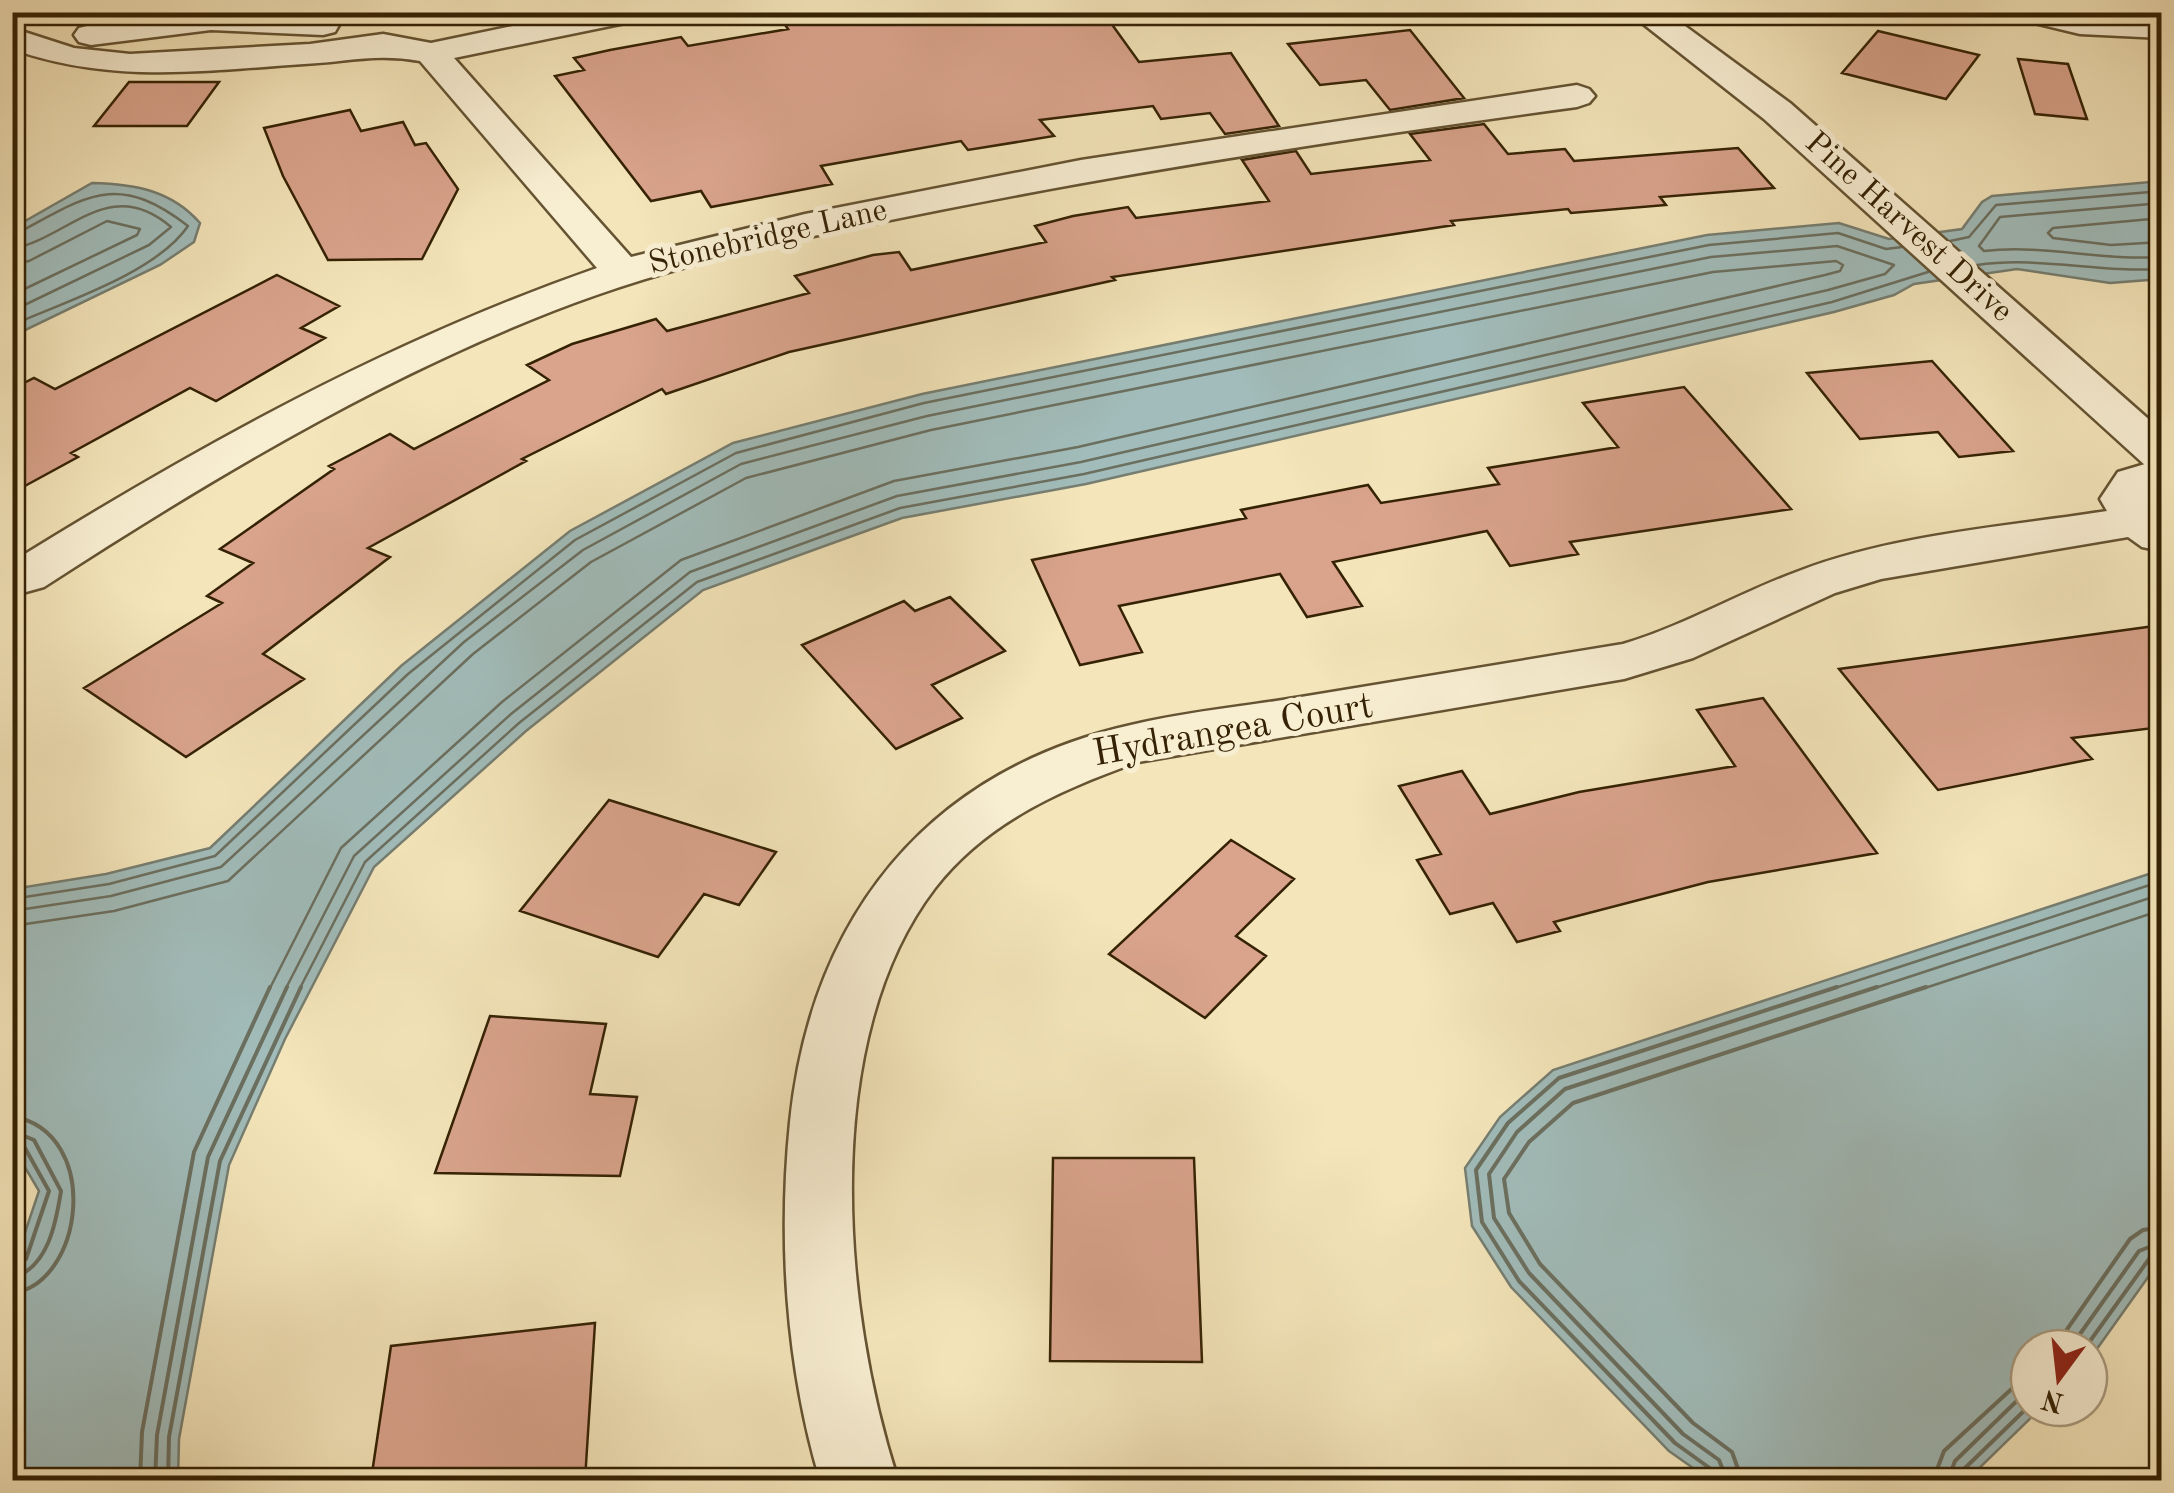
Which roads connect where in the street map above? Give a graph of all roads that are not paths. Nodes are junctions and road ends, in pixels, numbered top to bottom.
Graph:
1 (630, 12) edge
2 (1644, 12) edge
3 (2030, 12) edge
4 (2162, 28) edge
5 (20, 46) edge
6 (431, 53) junction
7 (1578, 96) dead end
8 (622, 272) junction
9 (2162, 456) edge
10 (2153, 510) edge
11 (26, 576) dead end
12 (859, 1480) edge

1 - 6 street
2 - 9 street, Pine Harvest Drive
3 - 4 street
5 - 6 street
6 - 8 street
7 - 8 street, Stonebridge Lane
8 - 11 street, Stonebridge Lane
10 - 12 street, Hydrangea Court

